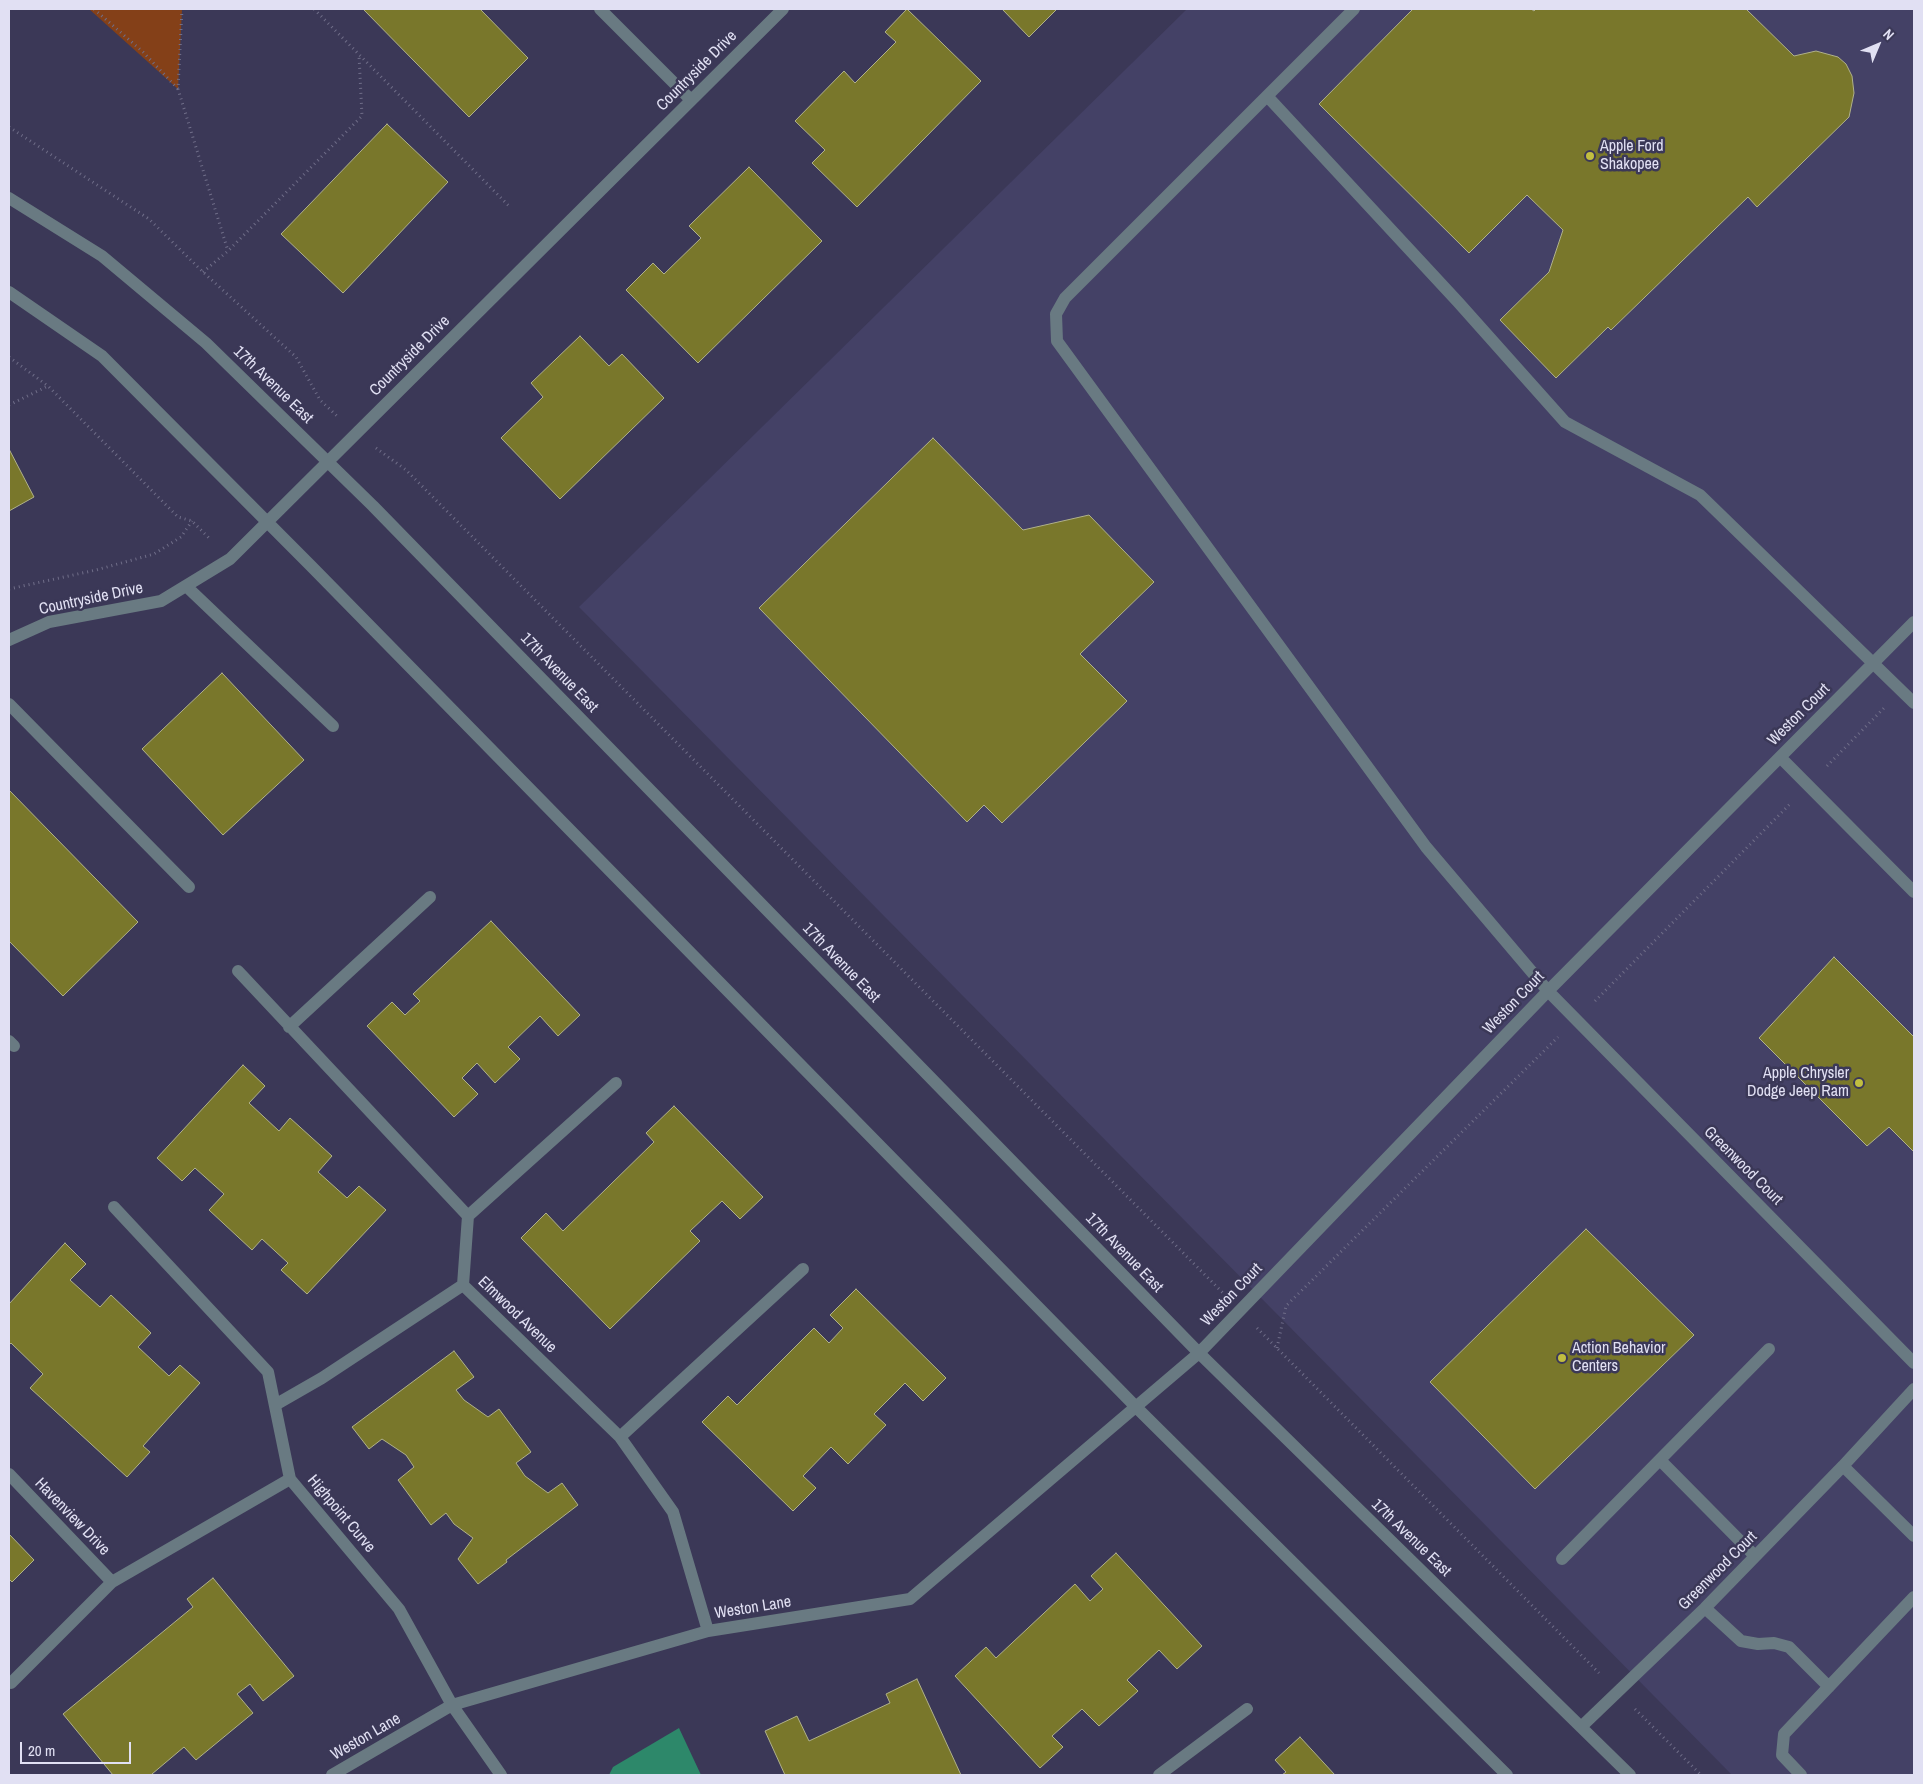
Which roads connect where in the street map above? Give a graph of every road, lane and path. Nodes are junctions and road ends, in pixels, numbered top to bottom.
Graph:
1 (94, 9) edge
2 (182, 9) edge
3 (314, 9) edge
4 (600, 9) edge
5 (783, 9) edge
6 (1354, 9) edge
7 (359, 55) junction
8 (178, 89) junction
9 (1267, 96) junction
10 (691, 100) junction
11 (9, 127) edge
12 (9, 198) edge
13 (510, 207) dead end
14 (228, 251) junction
15 (203, 272) junction
16 (9, 292) edge
17 (9, 357) edge
18 (48, 386) junction
19 (9, 405) edge
20 (355, 433) junction
21 (327, 461) junction
22 (192, 521) junction
23 (267, 521) junction
24 (230, 559) junction
25 (186, 586) junction
26 (9, 589) edge
27 (1914, 622) edge
28 (9, 640) edge
29 (1874, 662) junction
30 (1914, 703) edge
31 (9, 704) edge
32 (334, 726) dead end
33 (1780, 757) junction
34 (189, 887) dead end
35 (1914, 892) edge
36 (430, 897) dead end
37 (238, 971) dead end
38 (1548, 991) junction
39 (289, 1027) junction
40 (616, 1083) dead end
41 (114, 1207) dead end
42 (468, 1216) junction
43 (803, 1270) dead end
44 (462, 1285) junction
45 (1240, 1310) junction
46 (1769, 1349) dead end
47 (1199, 1353) junction
48 (1914, 1363) edge
49 (1914, 1389) edge
50 (275, 1405) junction
51 (1136, 1407) junction
52 (620, 1437) junction
53 (1660, 1460) junction
54 (1843, 1466) junction
55 (9, 1474) edge
56 (290, 1479) junction
57 (1914, 1536) edge
58 (1754, 1556) junction
59 (1562, 1559) dead end
60 (112, 1582) junction
61 (1914, 1597) edge
62 (1705, 1608) junction
63 (708, 1631) junction
64 (11, 1683) dead end
65 (1829, 1687) junction
66 (1618, 1692) junction
67 (452, 1705) junction
68 (1248, 1709) dead end
69 (1581, 1727) junction
70 (332, 1775) edge
71 (500, 1775) edge
72 (1159, 1775) edge
73 (1507, 1775) edge
74 (1630, 1775) edge
75 (1701, 1775) edge
76 (1802, 1775) edge

1 - 8 path
2 - 8 path
3 - 7 path
4 - 10 street
5 - 10 street, Countryside Drive
6 - 9 street, Greenwood Court
7 - 13 path
7 - 14 path
8 - 14 path
9 - 29 street
9 - 38 street, Greenwood Court
10 - 20 street, Countryside Drive
11 - 15 path
12 - 21 street, 17th Avenue East
14 - 15 path
15 - 20 path
16 - 23 street
17 - 18 path
18 - 19 path
18 - 22 path
20 - 21 street, Countryside Drive
20 - 45 path
21 - 23 street, Countryside Drive
21 - 47 street, 17th Avenue East
22 - 24 path
22 - 26 path
23 - 24 street, Countryside Drive
23 - 51 street
24 - 25 street, Countryside Drive
25 - 28 street, Countryside Drive
25 - 32 street
27 - 29 street, Weston Court
29 - 30 street
29 - 33 street, Weston Court
31 - 34 street
33 - 35 street
33 - 38 street, Weston Court
36 - 39 street
37 - 39 street
38 - 45 street, Weston Court
38 - 48 street, Greenwood Court
39 - 42 street
40 - 42 street
41 - 50 street, Highpoint Curve
42 - 44 street, Elmwood Avenue
43 - 52 street
44 - 50 street
44 - 52 street, Elmwood Avenue
45 - 47 street, Weston Court
45 - 66 path
46 - 53 street
47 - 51 street, Weston Court
47 - 69 street, 17th Avenue East
49 - 54 street, Greenwood Court
50 - 56 street, Highpoint Curve
51 - 63 street, Weston Lane
51 - 73 street
52 - 63 street, Elmwood Avenue
53 - 58 street
53 - 59 street
54 - 57 street
54 - 58 street, Greenwood Court
55 - 60 street, Havenview Drive
56 - 60 street
56 - 67 street, Highpoint Curve
58 - 62 street, Greenwood Court
60 - 64 street
61 - 65 street
62 - 65 street
62 - 66 street, Greenwood Court
63 - 67 street, Weston Lane
65 - 76 street
66 - 69 street, Greenwood Court
66 - 75 path
67 - 70 street, Weston Lane
67 - 71 street, Highpoint Curve
68 - 72 street
69 - 74 street, 17th Avenue East

